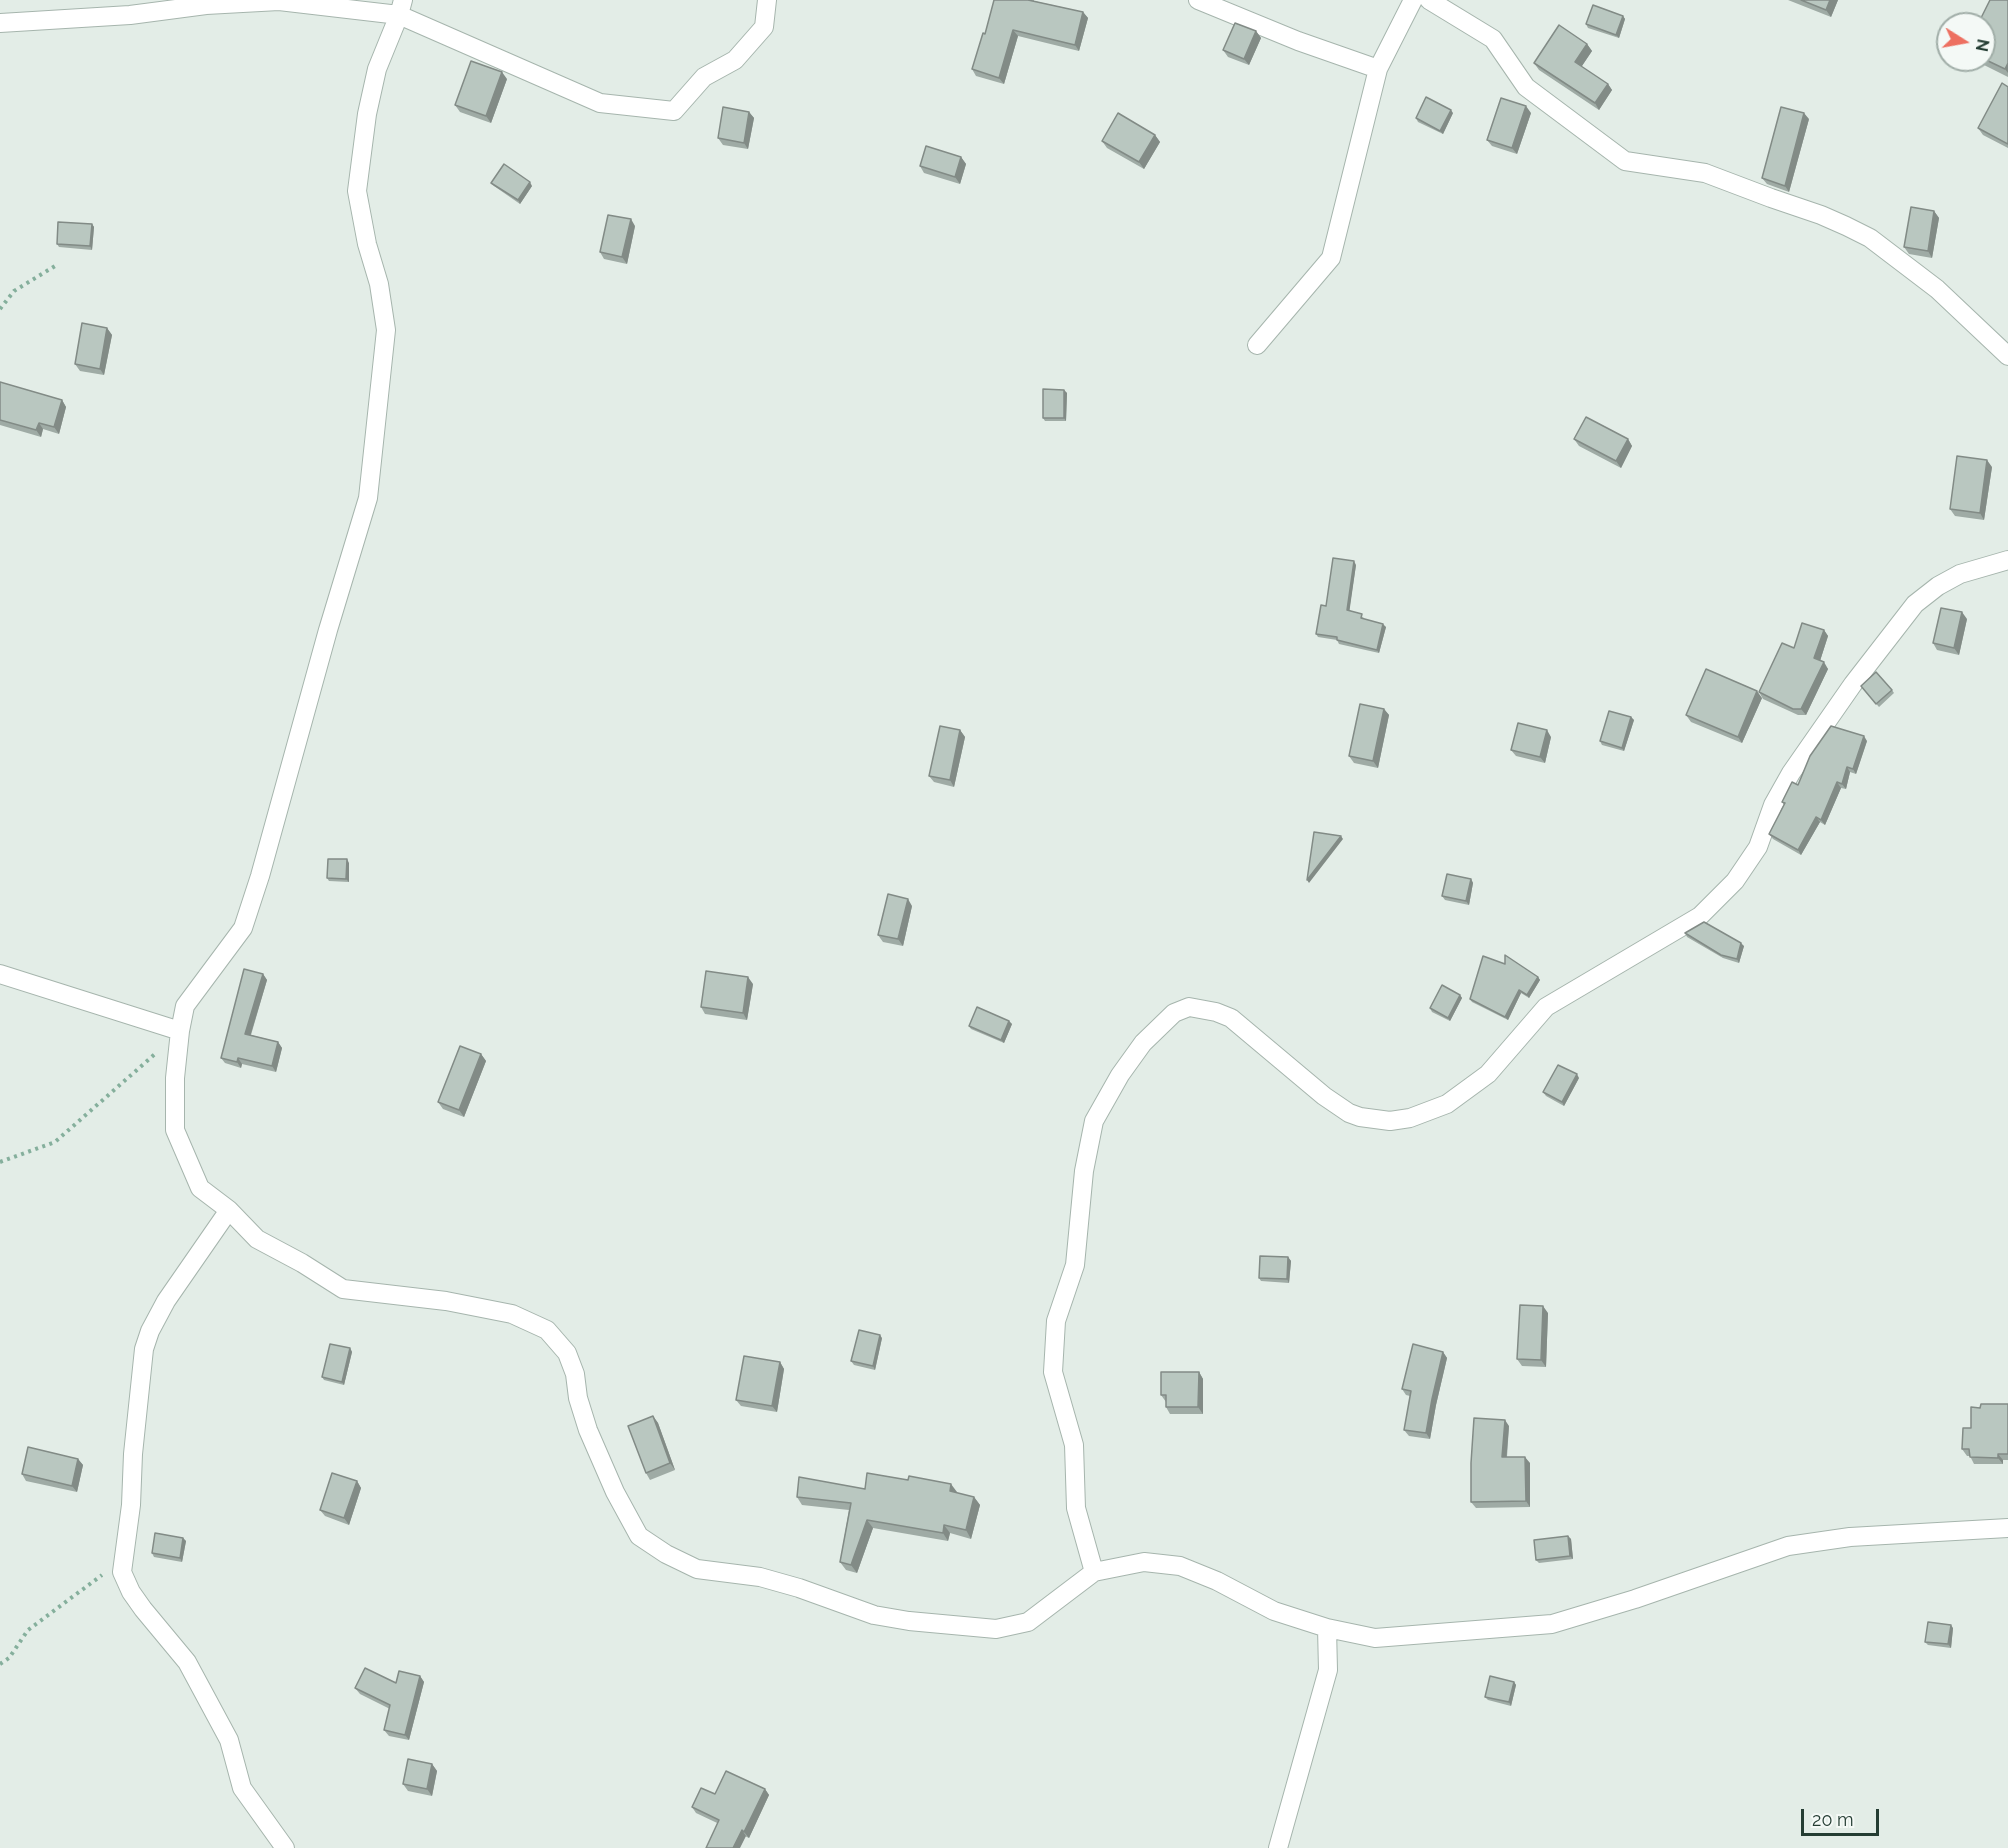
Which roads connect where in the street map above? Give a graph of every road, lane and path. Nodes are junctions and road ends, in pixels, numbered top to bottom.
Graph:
1 (767, 0) edge
2 (1198, 0) edge
3 (1413, 0) edge
4 (1429, 0) edge
5 (401, 7) edge
6 (0, 22) edge
7 (1378, 69) junction
8 (55, 266) dead end
9 (0, 309) edge
10 (1257, 345) dead end
11 (2008, 356) edge
12 (2008, 560) edge
13 (0, 974) edge
14 (180, 1031) junction
15 (0, 1162) edge
16 (229, 1210) junction
17 (2008, 1528) edge
18 (122, 1561) junction
19 (1094, 1572) junction
20 (1327, 1628) junction
21 (0, 1664) edge
22 (285, 1848) edge
23 (1278, 1848) edge

1 - 5 street
2 - 7 street
3 - 7 street
4 - 11 street
5 - 6 street
5 - 14 street
7 - 10 street
8 - 9 path
12 - 19 street
13 - 14 street
14 - 15 path
14 - 16 street
16 - 18 street
16 - 19 street
17 - 20 street
18 - 21 path
18 - 22 street
19 - 20 street
20 - 23 street

